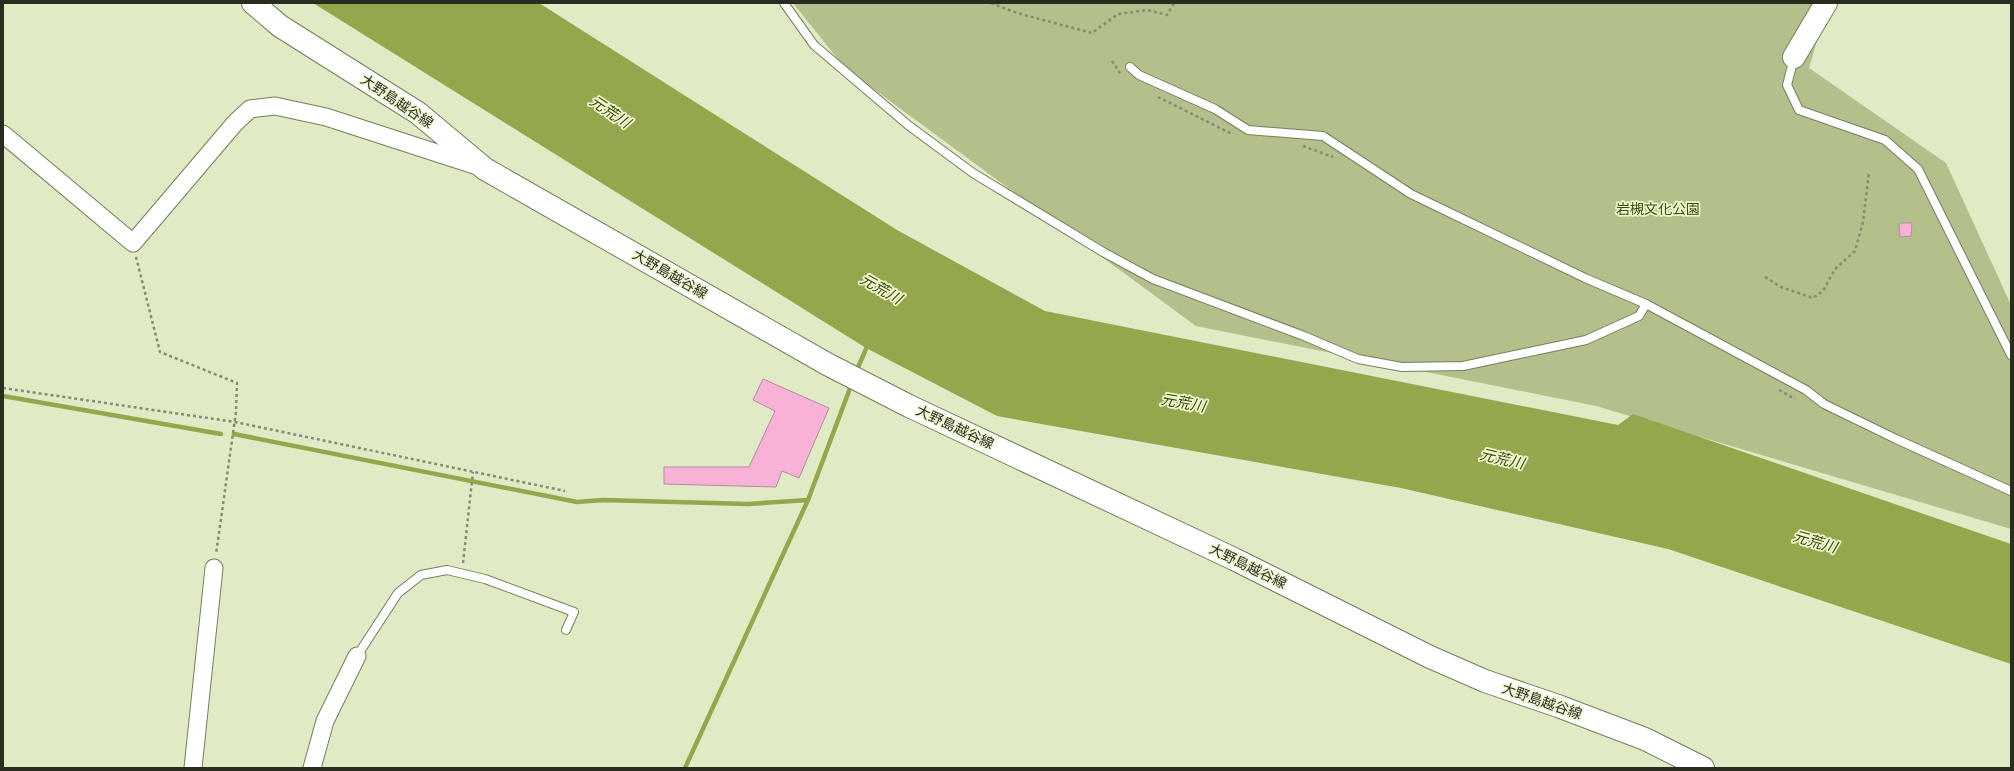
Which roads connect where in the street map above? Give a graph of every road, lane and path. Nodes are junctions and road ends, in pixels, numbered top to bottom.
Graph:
1 (253, 3) edge
2 (784, 3) edge
3 (991, 3) edge
4 (1174, 3) edge
5 (1826, 3) edge
6 (1794, 57) joint
7 (1112, 61) dead end
8 (1130, 68) dead end
9 (1122, 74) dead end
10 (1151, 94) dead end
11 (3, 134) edge
12 (1238, 136) dead end
13 (1299, 145) dead end
14 (1340, 160) dead end
15 (485, 168) junction
16 (1870, 172) dead end
17 (133, 243) junction
18 (1765, 277) dead end
19 (1646, 304) junction
20 (2011, 355) edge
21 (3, 388) edge
22 (235, 422) junction
23 (474, 472) junction
24 (565, 491) dead end
25 (2011, 491) edge
26 (214, 568) joint
27 (462, 574) junction
28 (566, 630) dead end
29 (357, 656) joint
30 (193, 768) edge
31 (312, 768) edge
32 (1703, 768) edge

1 - 15 main road, 大野島越谷線
2 - 19 lane
3 - 4 path
5 - 6 main road
6 - 20 lane
7 - 9 path
8 - 19 lane
10 - 12 path
11 - 17 street
13 - 14 path
15 - 17 street
15 - 32 main road, 大野島越谷線
16 - 18 path
17 - 22 path
19 - 25 lane
21 - 22 path
22 - 23 path
22 - 26 path
23 - 24 path
23 - 27 path
26 - 30 street
27 - 28 lane
27 - 29 lane
29 - 31 street

